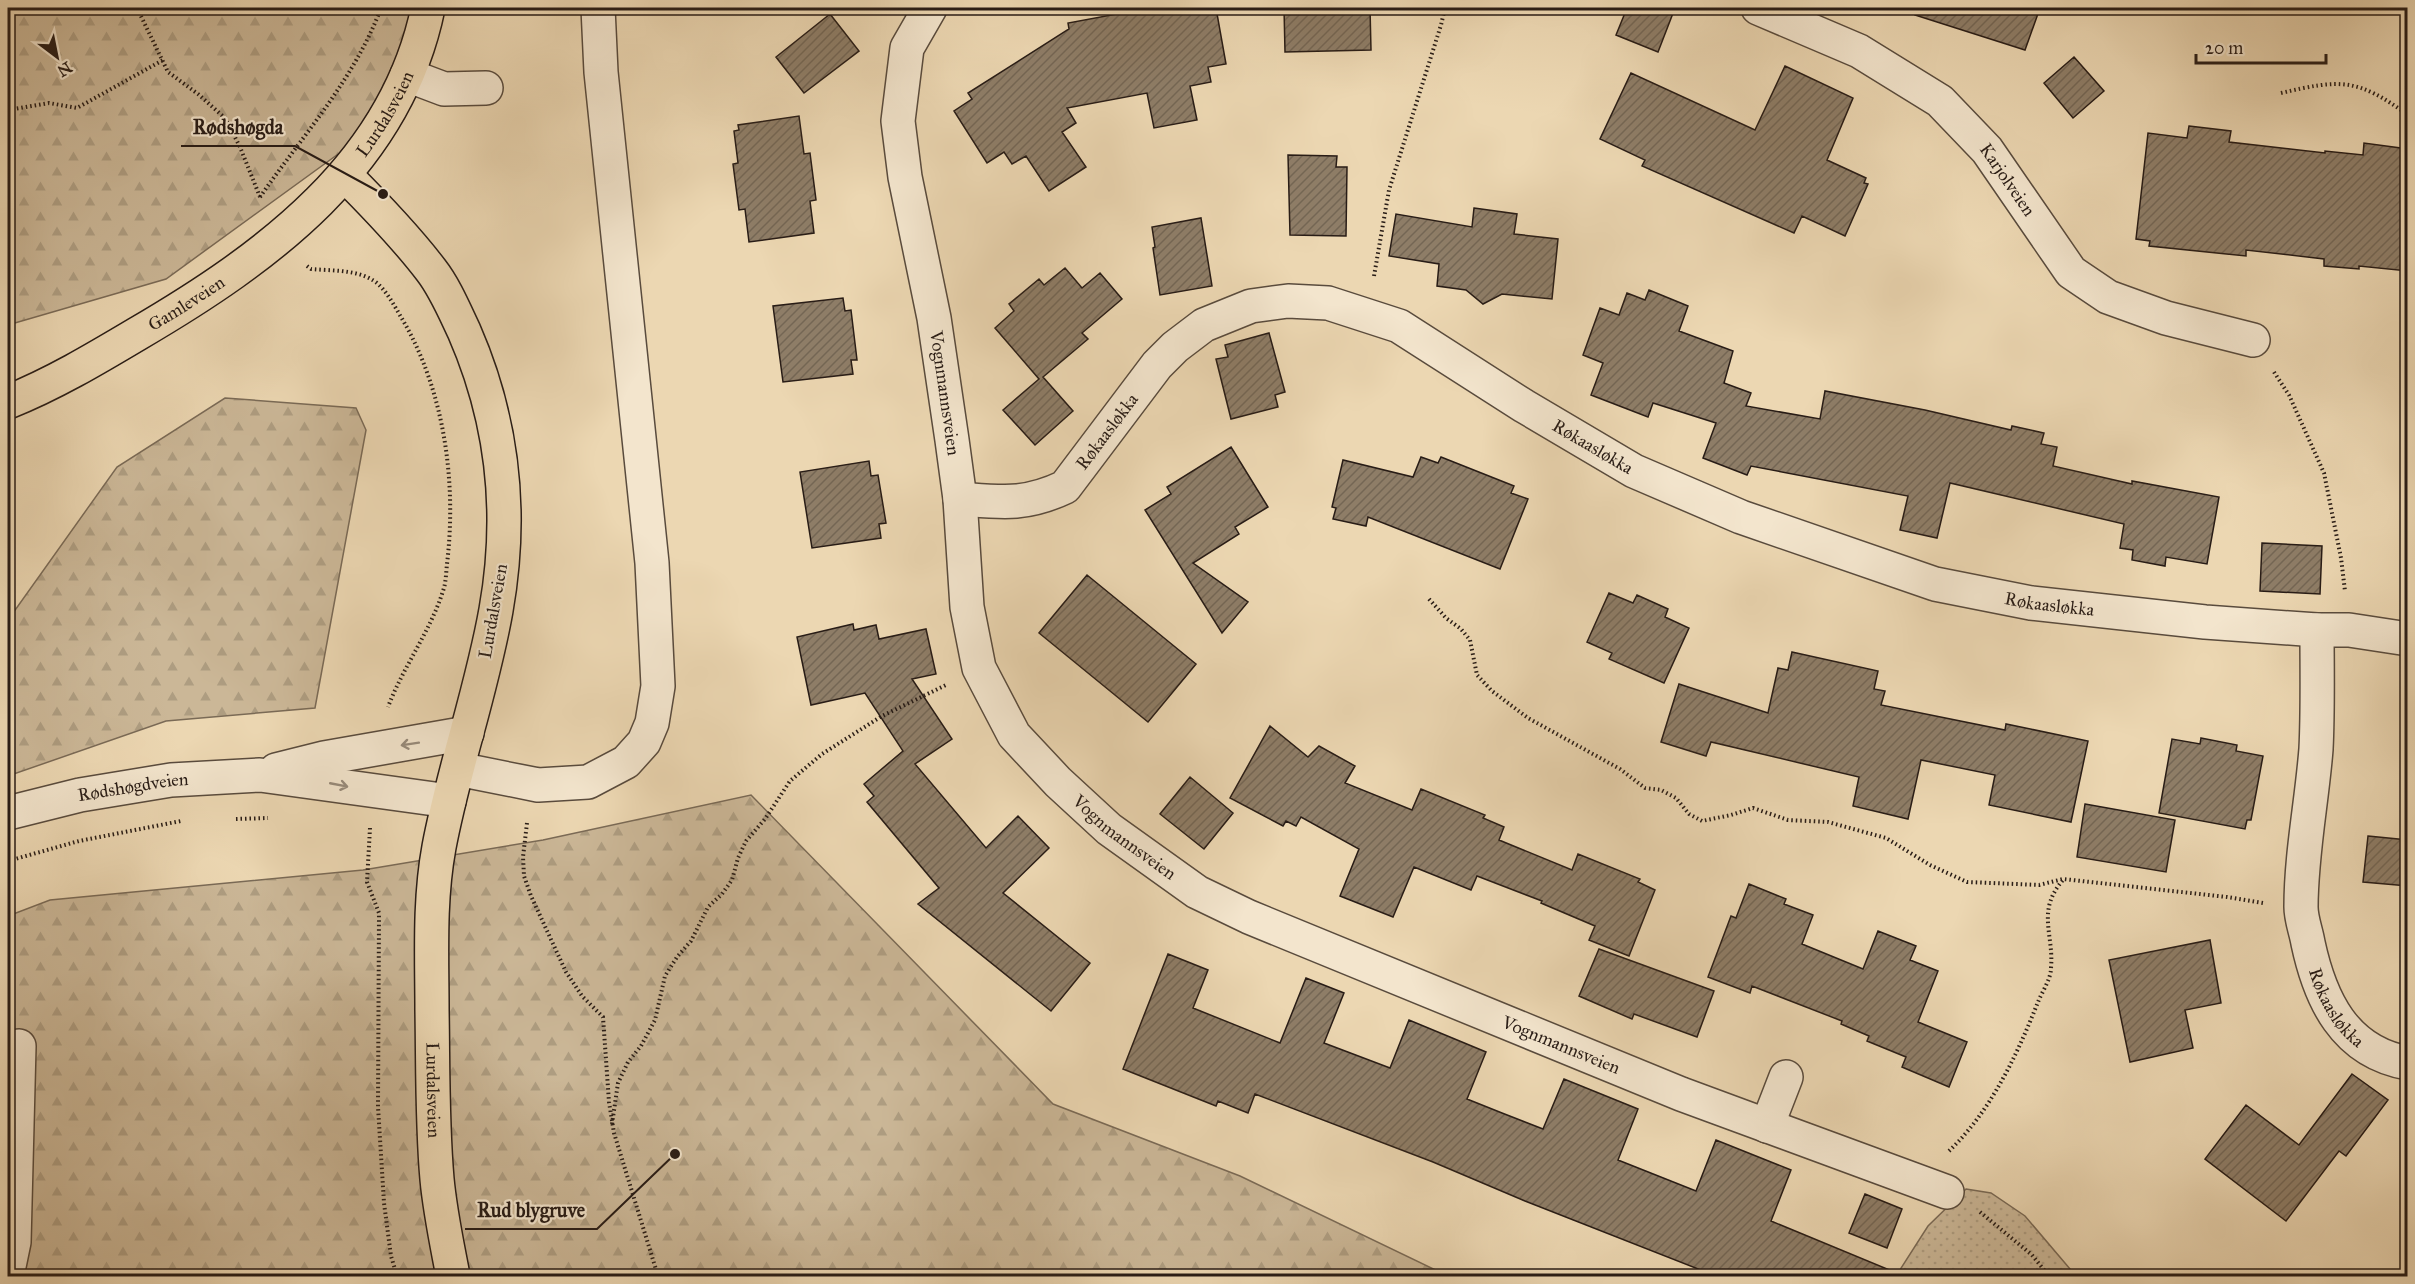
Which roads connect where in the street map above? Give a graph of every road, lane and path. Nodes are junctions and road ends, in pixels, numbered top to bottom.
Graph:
1 (137, 8) edge
2 (381, 8) edge
3 (428, 8) edge
4 (597, 8) edge
5 (930, 8) edge
6 (1445, 8) edge
7 (1758, 8) edge
8 (163, 60) junction
9 (407, 75) junction
10 (486, 88) dead end
11 (2281, 93) dead end
12 (8, 110) edge
13 (2408, 115) edge
14 (345, 175) junction
15 (301, 262) dead end
16 (1362, 312) junction
17 (2253, 340) joint
18 (8, 402) edge
19 (960, 499) junction
20 (1429, 599) dead end
21 (2317, 630) junction
22 (2349, 630) junction
23 (2408, 639) edge
24 (980, 668) junction
25 (388, 709) dead end
26 (467, 733) junction
27 (458, 770) junction
28 (260, 775) junction
29 (538, 785) junction
30 (449, 801) junction
31 (8, 813) edge
32 (278, 818) dead end
33 (226, 819) dead end
34 (192, 821) dead end
35 (370, 825) dead end
36 (8, 861) edge
37 (2064, 879) junction
38 (2301, 909) junction
39 (19, 1046) dead end
40 (2408, 1063) edge
41 (1786, 1077) dead end
42 (612, 1124) junction
43 (1767, 1126) junction
44 (1932, 1186) junction
45 (8, 1271) edge
46 (397, 1276) edge
47 (453, 1276) edge
48 (658, 1276) edge
49 (2049, 1276) edge

1 - 8 path
2 - 8 path
3 - 9 main road, Lurdalsveien
4 - 29 street
5 - 19 street, Vognmannsveien
6 - 16 path
7 - 17 street, Karjolveien
8 - 12 path
9 - 10 street
9 - 14 main road, Lurdalsveien
11 - 13 path
14 - 18 main road, Gamleveien
14 - 26 main road, Lurdalsveien
15 - 25 path
16 - 19 street, Røkaasløkka
16 - 21 street, Røkaasløkka
17 - 22 path
19 - 24 street, Vognmannsveien
20 - 37 path
21 - 22 street, Røkaasløkka
21 - 38 street, Røkaasløkka
22 - 23 street, Røkaasløkka
24 - 42 path
24 - 43 street, Vognmannsveien
26 - 27 main road, Lurdalsveien
26 -> 28 street, Rødshøgdveien
27 - 29 street
27 - 30 main road, Lurdalsveien
28 -> 30 street, Rødshøgdveien
28 - 31 street, Rødshøgdveien
29 - 42 path
30 - 47 main road, Lurdalsveien
32 - 33 path
34 - 36 path
35 - 46 path
37 - 38 path
37 - 44 path
38 - 40 street, Røkaasløkka
39 - 45 street
41 - 43 street
42 - 48 path
43 - 44 street, Vognmannsveien
44 - 49 path

